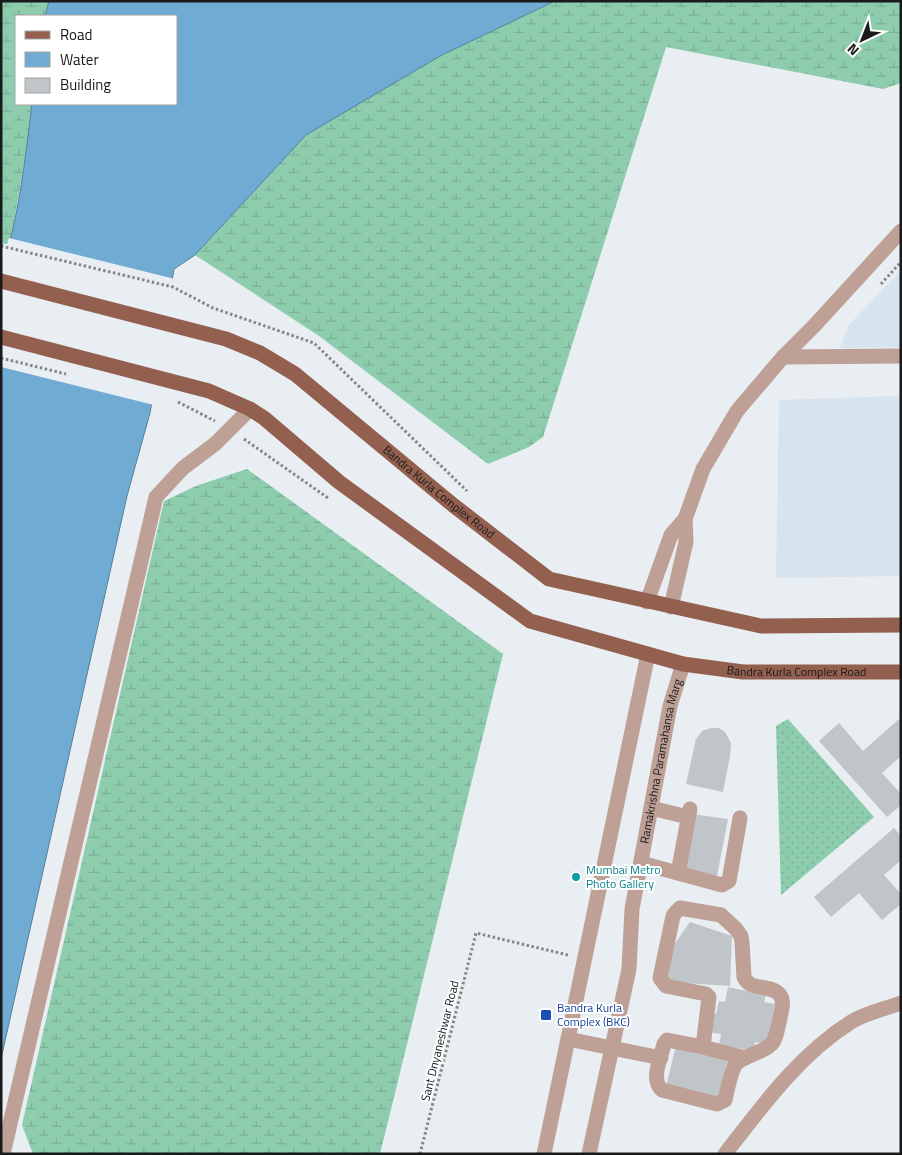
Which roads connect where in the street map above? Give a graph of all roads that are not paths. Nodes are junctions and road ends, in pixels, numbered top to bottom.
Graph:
1 (901, 232) edge
2 (1, 281) edge
3 (1, 337) edge
4 (901, 356) edge
5 (783, 357) junction
6 (250, 409) junction
7 (685, 519) junction
8 (647, 602) junction
9 (672, 607) junction
10 (901, 625) edge
11 (648, 654) junction
12 (683, 664) junction
13 (901, 672) edge
14 (651, 808) junction
15 (740, 818) dead end
16 (641, 863) junction
17 (678, 873) junction
18 (901, 1003) edge
19 (568, 1039) junction
20 (703, 1047) junction
21 (612, 1048) junction
22 (661, 1058) junction
23 (745, 1058) junction
24 (2, 1154) edge
25 (544, 1154) edge
26 (588, 1154) edge
27 (725, 1154) edge

1 - 5 street
2 - 8 main road, Bandra Kurla Complex Road
3 - 6 main road, Bandra Kurla Complex Road
4 - 5 street
5 - 7 street
6 - 11 main road, Bandra Kurla Complex Road
6 - 24 street
7 - 8 street
7 - 9 street
8 - 9 main road, Bandra Kurla Complex Road
9 - 10 main road, Bandra Kurla Complex Road
11 - 12 main road, Bandra Kurla Complex Road
11 - 19 street
12 - 13 main road, Bandra Kurla Complex Road
12 - 14 street, Ramakrishna Paramahansa Marg
14 - 16 street, Ramakrishna Paramahansa Marg
14 - 17 street
15 - 17 street
16 - 17 street
16 - 21 street, Ramakrishna Paramahansa Marg
18 - 27 street
19 - 21 street
19 - 25 street
20 - 22 street
20 - 23 street
20 - 23 street
21 - 22 street
21 - 26 street, Ramakrishna Paramahansa Marg
22 - 23 street

